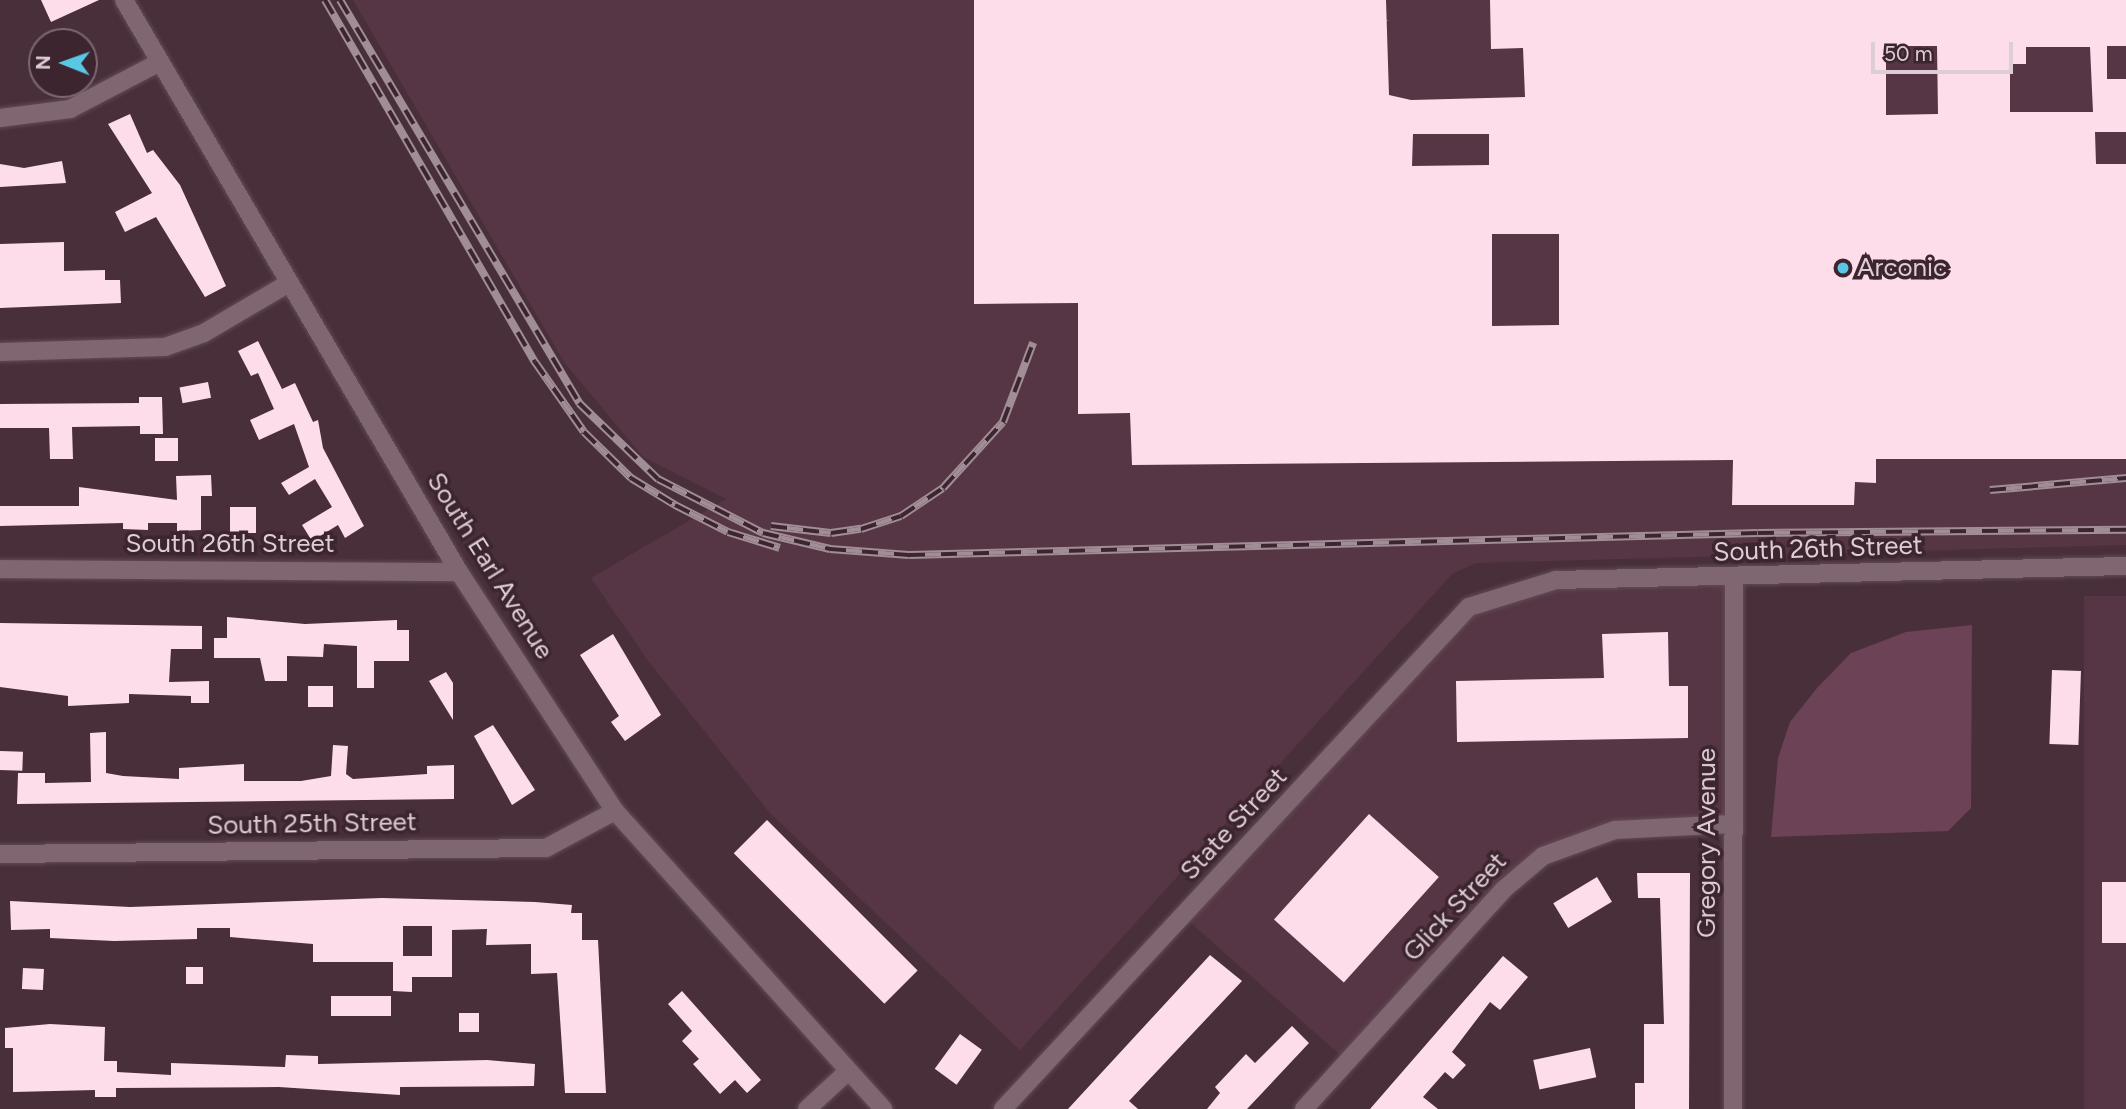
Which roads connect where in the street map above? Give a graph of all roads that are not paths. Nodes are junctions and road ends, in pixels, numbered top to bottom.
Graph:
1 (124, 0) edge
2 (160, 62) junction
3 (0, 118) edge
4 (289, 283) junction
5 (0, 352) edge
6 (2126, 566) edge
7 (0, 569) edge
8 (459, 572) junction
9 (1734, 578) junction
10 (1513, 592) joint
11 (615, 811) junction
12 (1733, 824) junction
13 (0, 854) edge
14 (846, 1073) junction
15 (807, 1109) edge
16 (883, 1109) edge
17 (1003, 1109) edge
18 (1304, 1109) edge
19 (1733, 1109) edge

1 - 2 street, South Earl Avenue
2 - 3 street
2 - 4 street, South Earl Avenue
4 - 5 street
4 - 8 street, South Earl Avenue
6 - 9 street, South 26th Street
7 - 8 street, South 26th Street
8 - 11 street, South Earl Avenue
9 - 10 street, South 26th Street
9 - 12 street, Gregory Avenue
10 - 17 street, State Street
11 - 13 street, South 25th Street
11 - 14 street, South Earl Avenue
12 - 18 street, Glick Street
12 - 19 street, Gregory Avenue
14 - 15 street
14 - 16 street, South Earl Avenue

